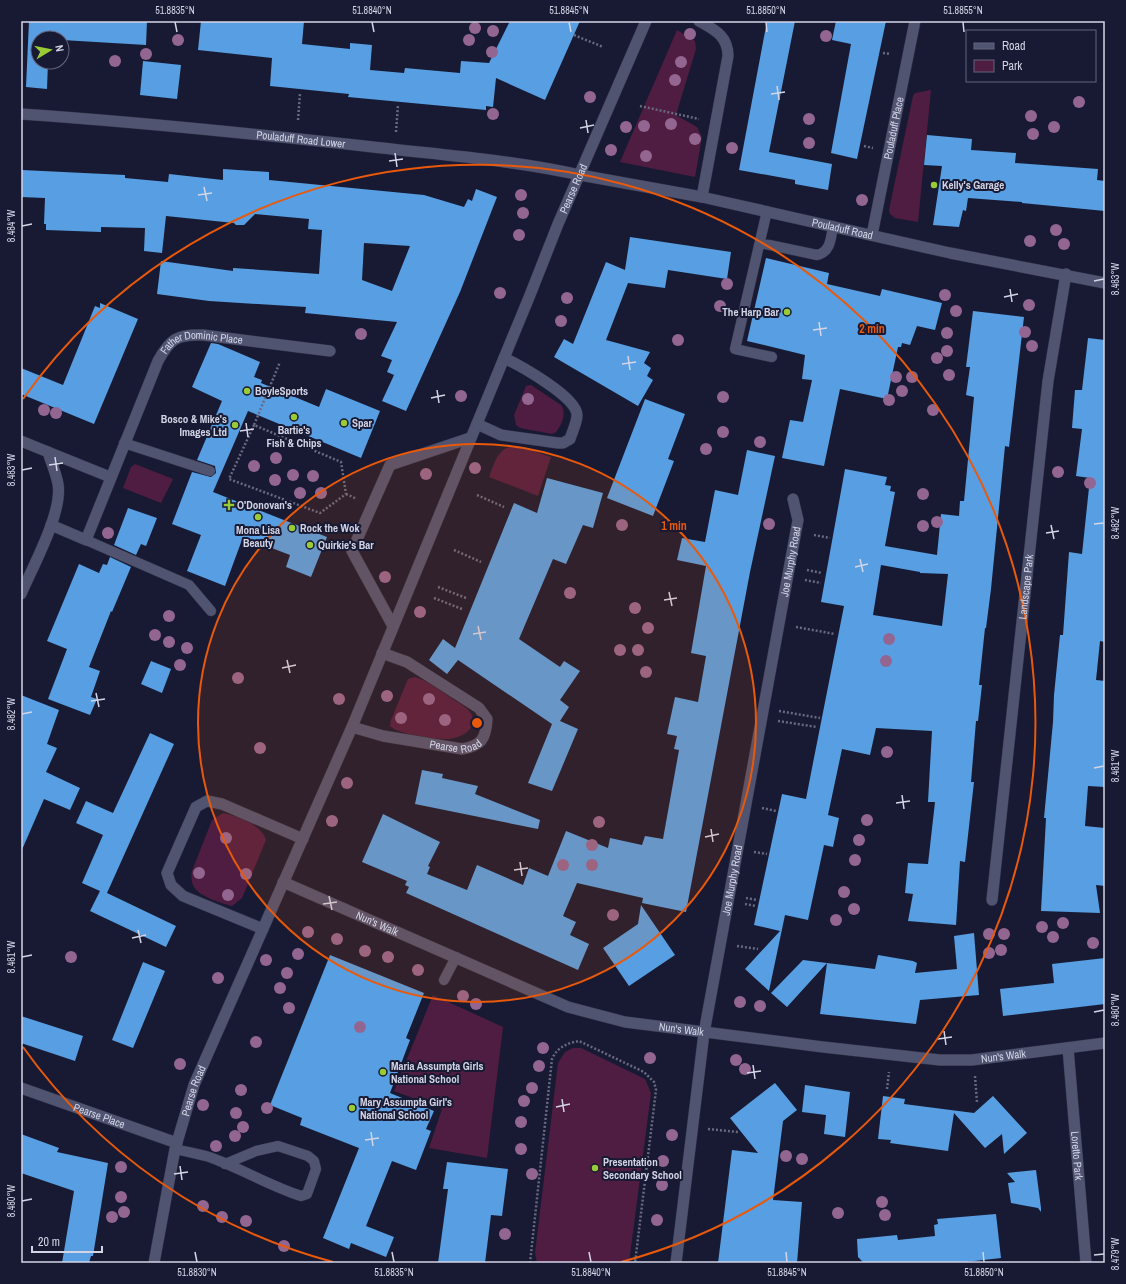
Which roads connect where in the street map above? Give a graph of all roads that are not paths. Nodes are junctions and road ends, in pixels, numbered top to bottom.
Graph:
1 (646, 21) edge
2 (699, 21) edge
3 (915, 21) edge
4 (21, 114) edge
5 (580, 175) junction
6 (702, 197) junction
7 (767, 211) junction
8 (833, 226) junction
9 (872, 235) junction
10 (760, 243) junction
11 (1066, 274) junction
12 (1105, 283) edge
13 (330, 351) dead end
14 (772, 357) dead end
15 (504, 358) junction
16 (477, 424) junction
17 (470, 438) junction
18 (21, 441) edge
19 (124, 443) junction
20 (48, 452) junction
21 (210, 471) dead end
22 (110, 477) junction
23 (793, 499) dead end
24 (51, 525) junction
25 (86, 540) junction
26 (21, 594) edge
27 (211, 611) dead end
28 (393, 626) junction
29 (382, 653) junction
30 (352, 727) junction
31 (303, 839) junction
32 (283, 882) junction
33 (992, 900) dead end
34 (262, 929) junction
35 (456, 957) junction
36 (444, 980) dead end
37 (704, 1033) junction
38 (1105, 1043) edge
39 (1068, 1048) junction
40 (21, 1088) edge
41 (176, 1146) junction
42 (225, 1164) junction
43 (154, 1263) edge
44 (676, 1263) edge
45 (1086, 1263) edge

1 - 5 street, Pearse Road
2 - 6 street
3 - 9 street, Pouladuff Place
4 - 5 street, Pouladuff Road Lower
5 - 6 street, Pouladuff Road
5 - 15 street, Pearse Road
6 - 7 street, Pouladuff Road
7 - 8 street, Pouladuff Road
7 - 10 lane
8 - 9 street, Pouladuff Road
8 - 10 lane
9 - 11 street, Pouladuff Road
10 - 14 lane
11 - 12 street, Pouladuff Road
11 - 33 street, Landscape Park
13 - 19 street, Father Dominic Place
15 - 16 street, Pearse Road
15 - 16 street
16 - 17 street, Pearse Road
17 - 28 street, Pearse Road
17 - 28 street
18 - 20 street
19 - 21 lane
19 - 22 street, Father Dominic Place
20 - 22 street
20 - 24 street
22 - 25 street, Father Dominic Place
23 - 37 street, Joe Murphy Road
24 - 25 street
24 - 26 street
25 - 27 lane
28 - 29 street, Pearse Road
29 - 30 street, Pearse Road
29 - 30 street, Pearse Road
30 - 31 street, Pearse Road
31 - 32 street, Pearse Road
31 - 34 street
32 - 34 street, Pearse Road
32 - 35 street, Nun's Walk
34 - 41 street, Pearse Road
35 - 36 lane
35 - 37 street, Nun's Walk
37 - 39 street, Nun's Walk
37 - 44 street, Joe Murphy Road
38 - 39 street, Nun's Walk
39 - 45 street, Loretto Park
40 - 41 street, Pearse Place
41 - 42 lane
41 - 43 street, Pearse Road
42 - 42 lane

